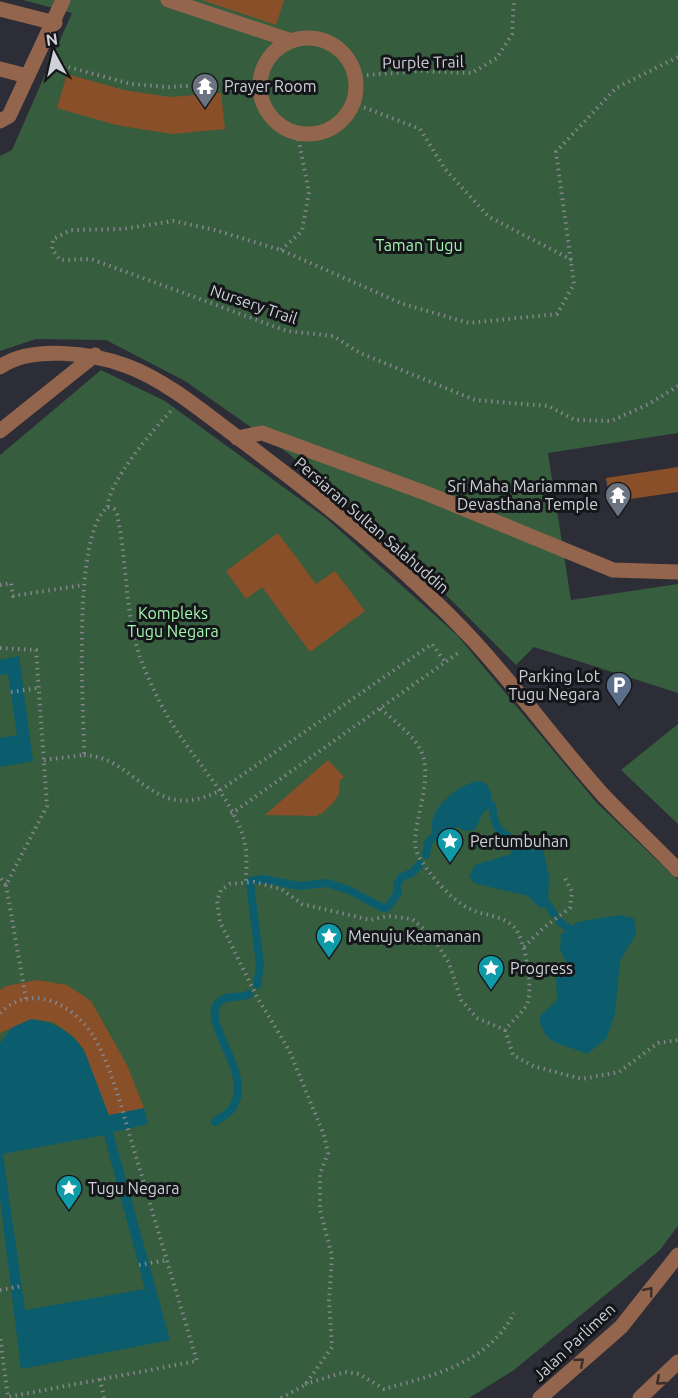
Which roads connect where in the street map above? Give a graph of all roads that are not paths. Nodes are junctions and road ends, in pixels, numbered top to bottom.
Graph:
1 (63, 0) edge
2 (168, 0) edge
3 (0, 9) edge
4 (55, 23) junction
5 (292, 41) junction
6 (0, 69) edge
7 (27, 76) junction
8 (0, 121) edge
9 (95, 355) junction
10 (0, 367) edge
11 (0, 430) edge
12 (237, 438) junction
13 (678, 572) edge
14 (678, 870) edge
15 (678, 1255) edge
16 (678, 1362) edge
17 (540, 1398) edge
18 (640, 1398) edge

1 - 4 street
2 - 5 street
3 - 4 street
4 - 7 street
5 - 5 street
6 - 7 street
7 - 8 street
9 - 10 street, Persiaran Sultan Salahuddin
9 - 11 street
9 - 12 street, Persiaran Sultan Salahuddin
12 - 13 street
12 - 14 street, Persiaran Sultan Salahuddin
17 -> 15 street, Jalan Parlimen
16 -> 18 street

